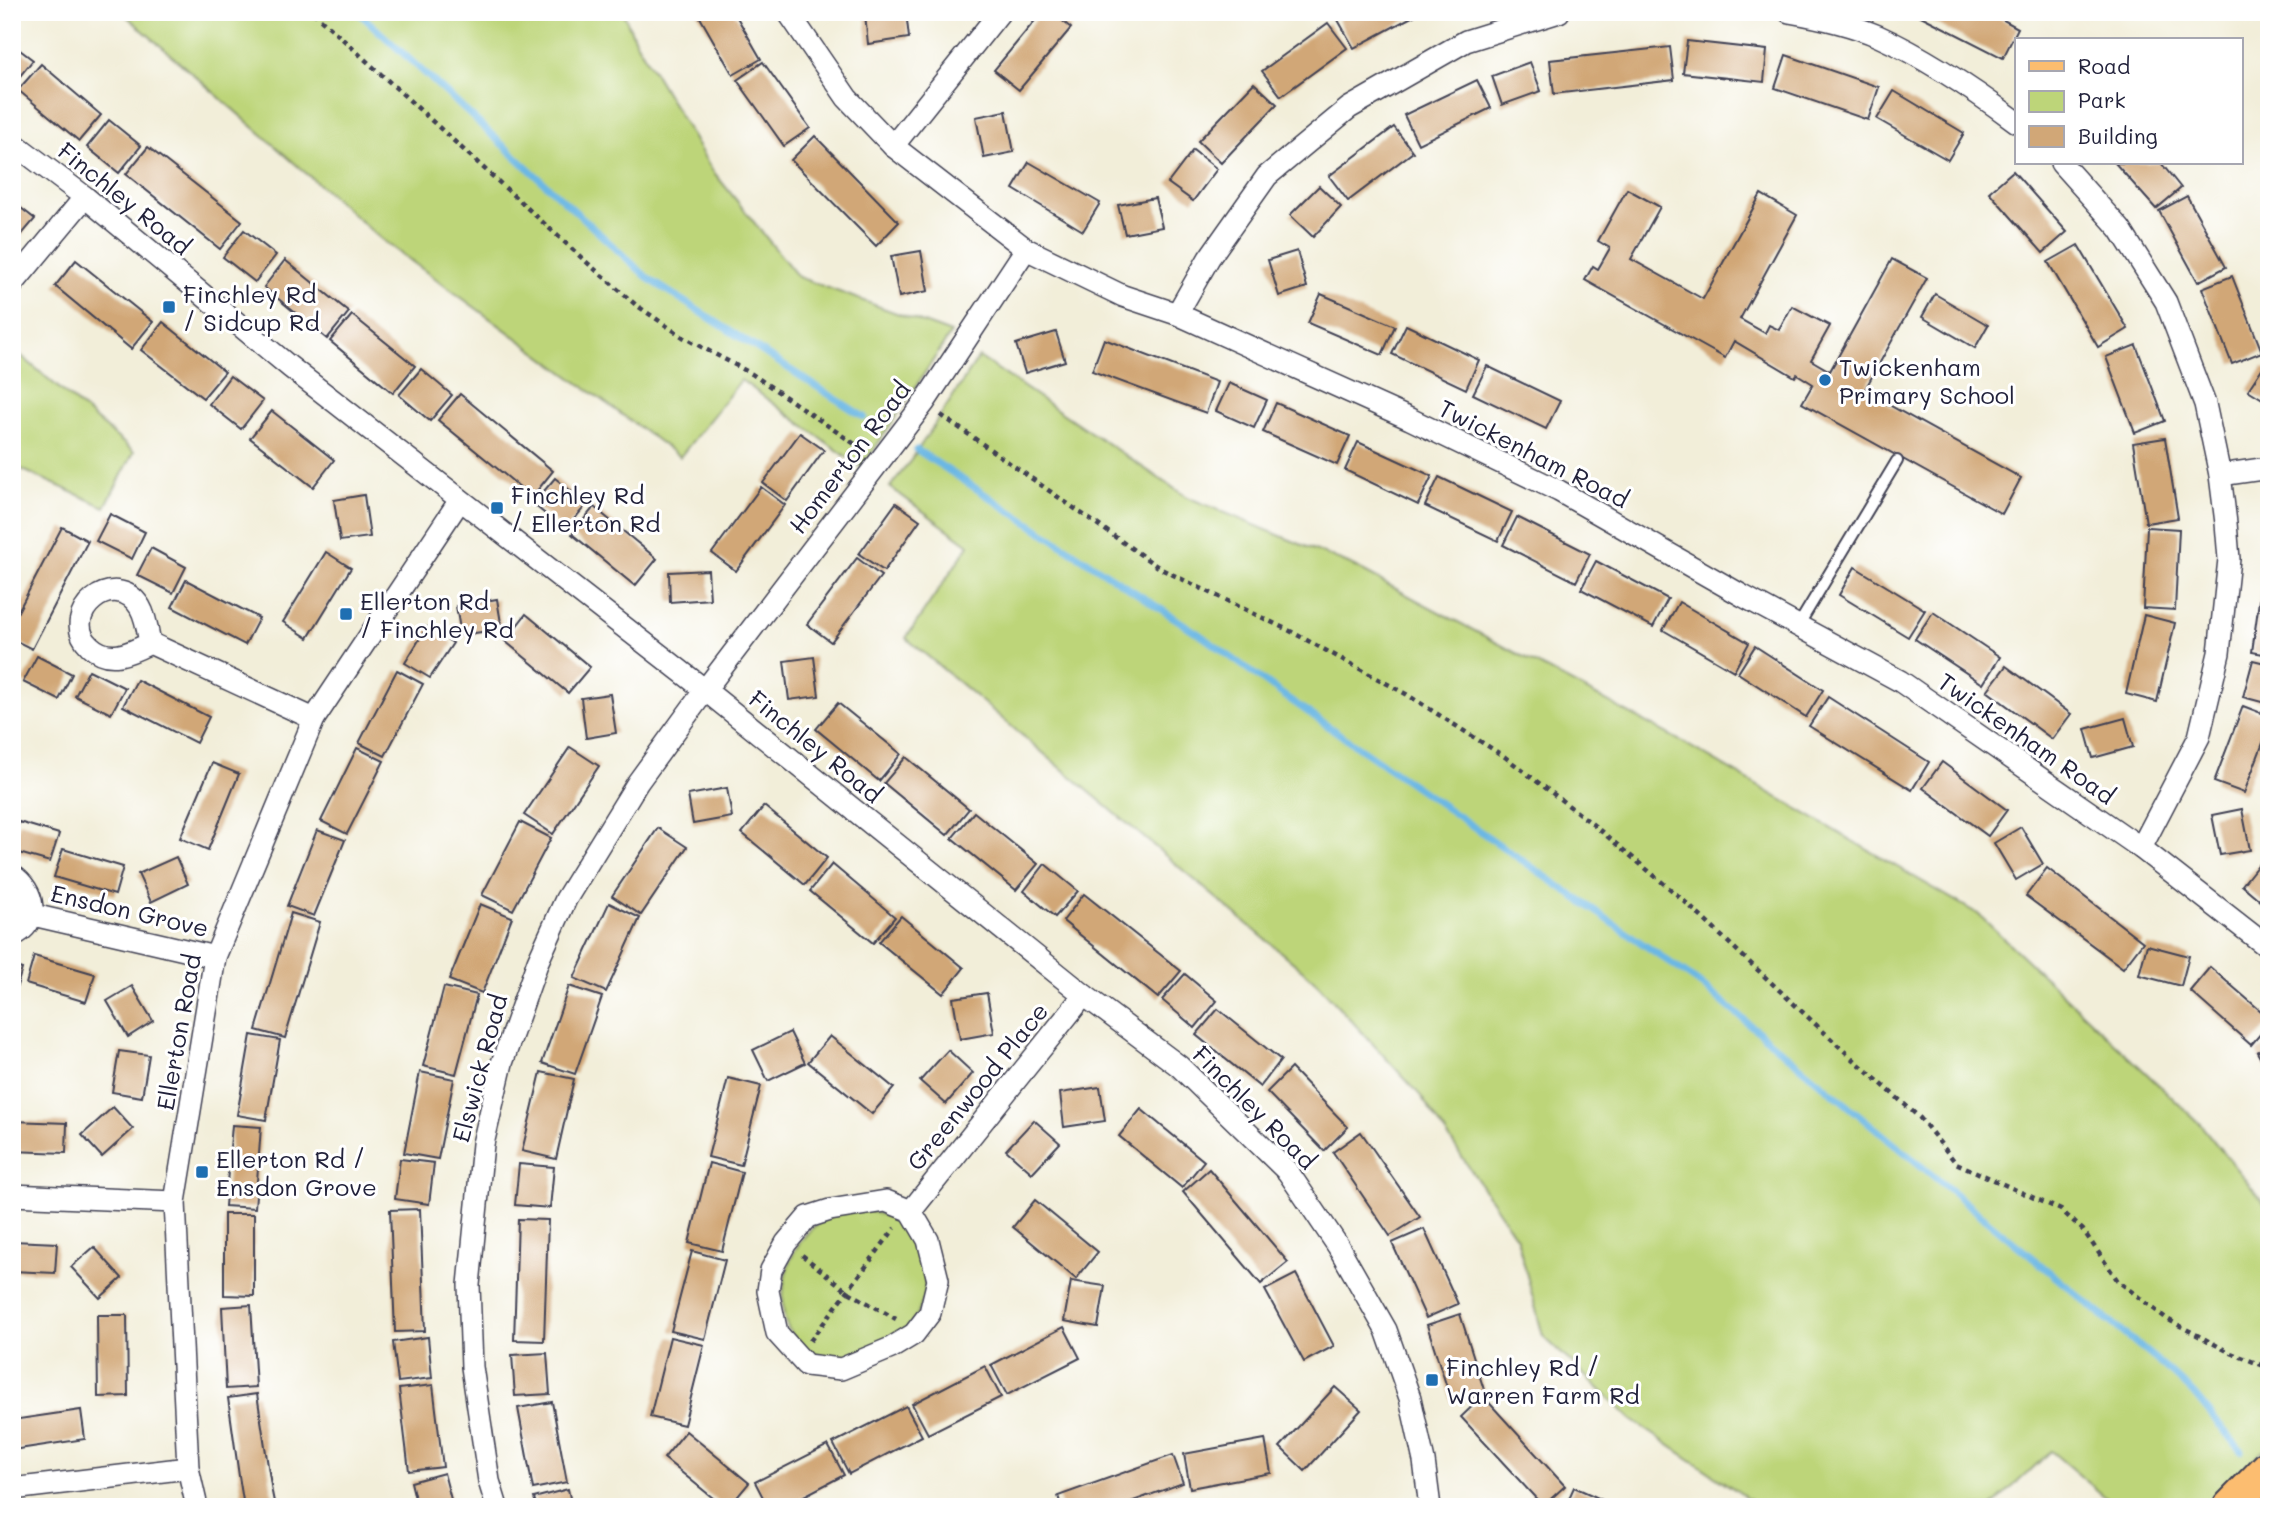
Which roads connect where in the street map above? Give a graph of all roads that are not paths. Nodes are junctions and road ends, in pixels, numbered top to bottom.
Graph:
1 (788, 12) edge
2 (1000, 12) edge
3 (1559, 12) edge
4 (1789, 12) edge
5 (2015, 121) edge
6 (12, 142) edge
7 (893, 146) junction
8 (2062, 164) edge
9 (85, 197) junction
10 (1026, 248) junction
11 (12, 285) edge
12 (1177, 314) junction
13 (1897, 461) dead end
14 (2269, 468) edge
15 (2220, 475) junction
16 (460, 500) junction
17 (1798, 626) junction
18 (150, 643) dead end
19 (705, 690) junction
20 (314, 719) junction
21 (2141, 848) junction
22 (12, 875) edge
23 (33, 915) junction
24 (12, 936) edge
25 (2269, 948) edge
26 (215, 957) junction
27 (1084, 995) junction
28 (12, 1195) edge
29 (175, 1202) junction
30 (905, 1216) junction
31 (2269, 1467) edge
32 (188, 1468) junction
33 (12, 1489) edge
34 (197, 1507) edge
35 (497, 1507) edge
36 (1430, 1507) edge
37 (2230, 1507) edge

1 - 7 street, Twickenham Road
2 - 7 street
3 - 12 street
4 - 5 street
6 - 9 street, Finchley Road
7 - 10 street, Twickenham Road
8 - 15 street
9 - 11 street
9 - 16 street, Finchley Road
10 - 12 street, Twickenham Road
10 - 19 street, Homerton Road
12 - 17 street, Twickenham Road
13 - 17 lane
14 - 15 street
15 - 21 street
16 - 19 street, Finchley Road
16 - 20 street, Ellerton Road
17 - 21 street, Twickenham Road
18 - 20 street
19 - 27 street, Finchley Road
19 - 35 street, Elswick Road
20 - 26 street, Ellerton Road
21 - 25 street, Twickenham Road
22 - 23 street, Ensdon Grove
23 - 24 street, Ensdon Grove
23 - 26 street, Ensdon Grove
26 - 29 street, Ellerton Road
27 - 30 street, Greenwood Place
27 - 36 street, Finchley Road
28 - 29 street
29 - 32 street, Ellerton Road
30 - 30 street
31 - 37 main road
32 - 33 street
32 - 34 street, Ellerton Road

